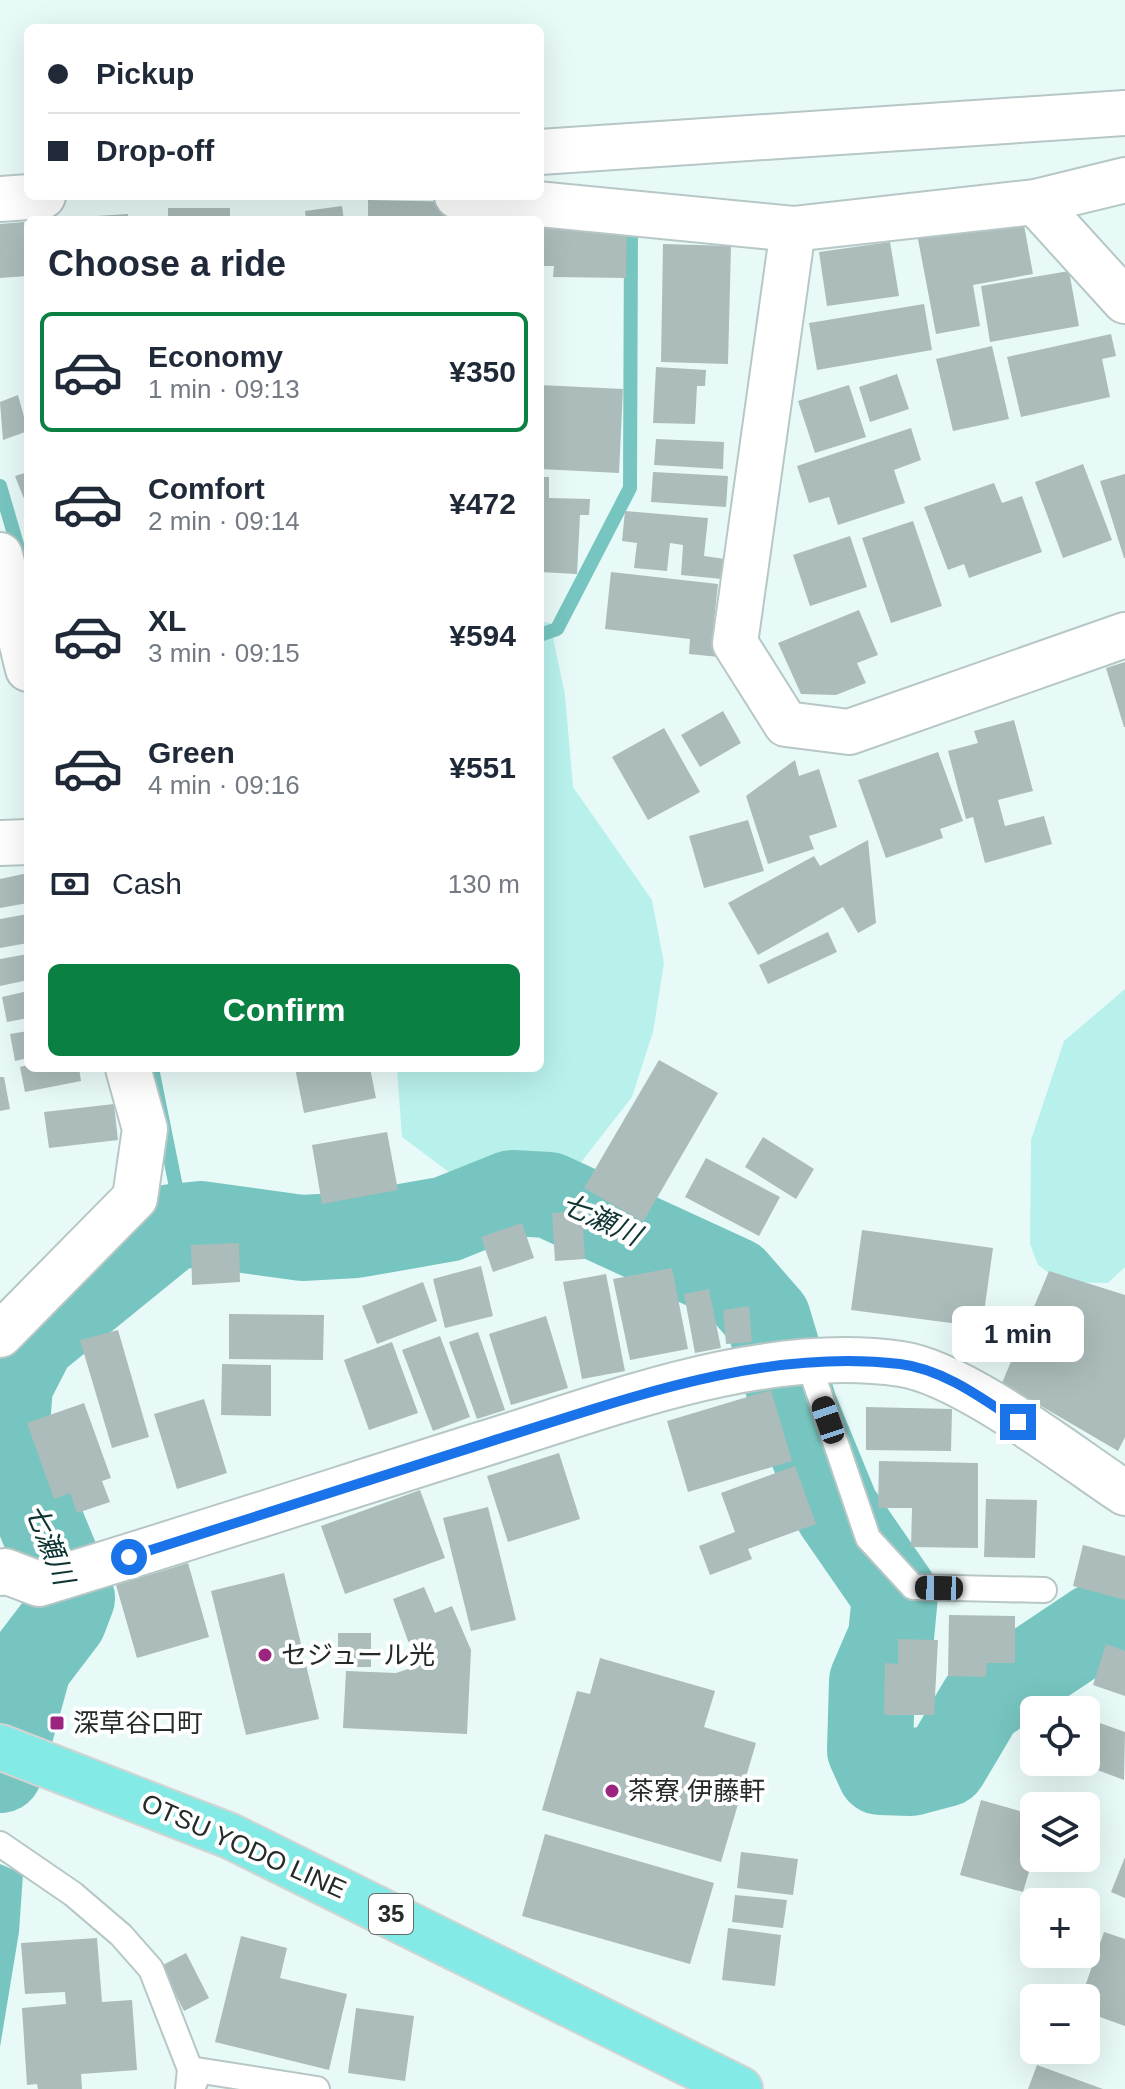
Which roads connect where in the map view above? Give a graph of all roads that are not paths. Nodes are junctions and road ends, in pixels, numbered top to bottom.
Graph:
1 (1125, 113) edge
2 (544, 152) edge
3 (1125, 180) edge
4 (24, 197) edge
5 (0, 199) edge
6 (498, 200) edge
7 (1035, 202) junction
8 (793, 229) junction
9 (1125, 301) edge
10 (10, 588) edge
11 (1125, 635) edge
12 (24, 651) edge
13 (24, 842) edge
14 (0, 843) edge
15 (129, 1072) edge
16 (0, 1335) edge
17 (787, 1363) junction
18 (1125, 1493) edge
19 (11, 1566) edge
20 (1044, 1590) dead end
21 (17, 1753) edge
22 (0, 1844) edge
23 (192, 2082) edge
24 (317, 2089) edge
25 (740, 2089) edge

1 - 2 street
3 - 7 street
4 - 5 street
6 - 8 street
7 - 8 street
7 - 9 street
8 - 11 street
10 - 12 street
13 - 14 street
15 - 16 street
17 - 18 street
17 - 19 street
17 - 20 lane
21 - 25 main road, OTSU YODO LINE / 35
22 - 23 lane
23 - 24 lane

